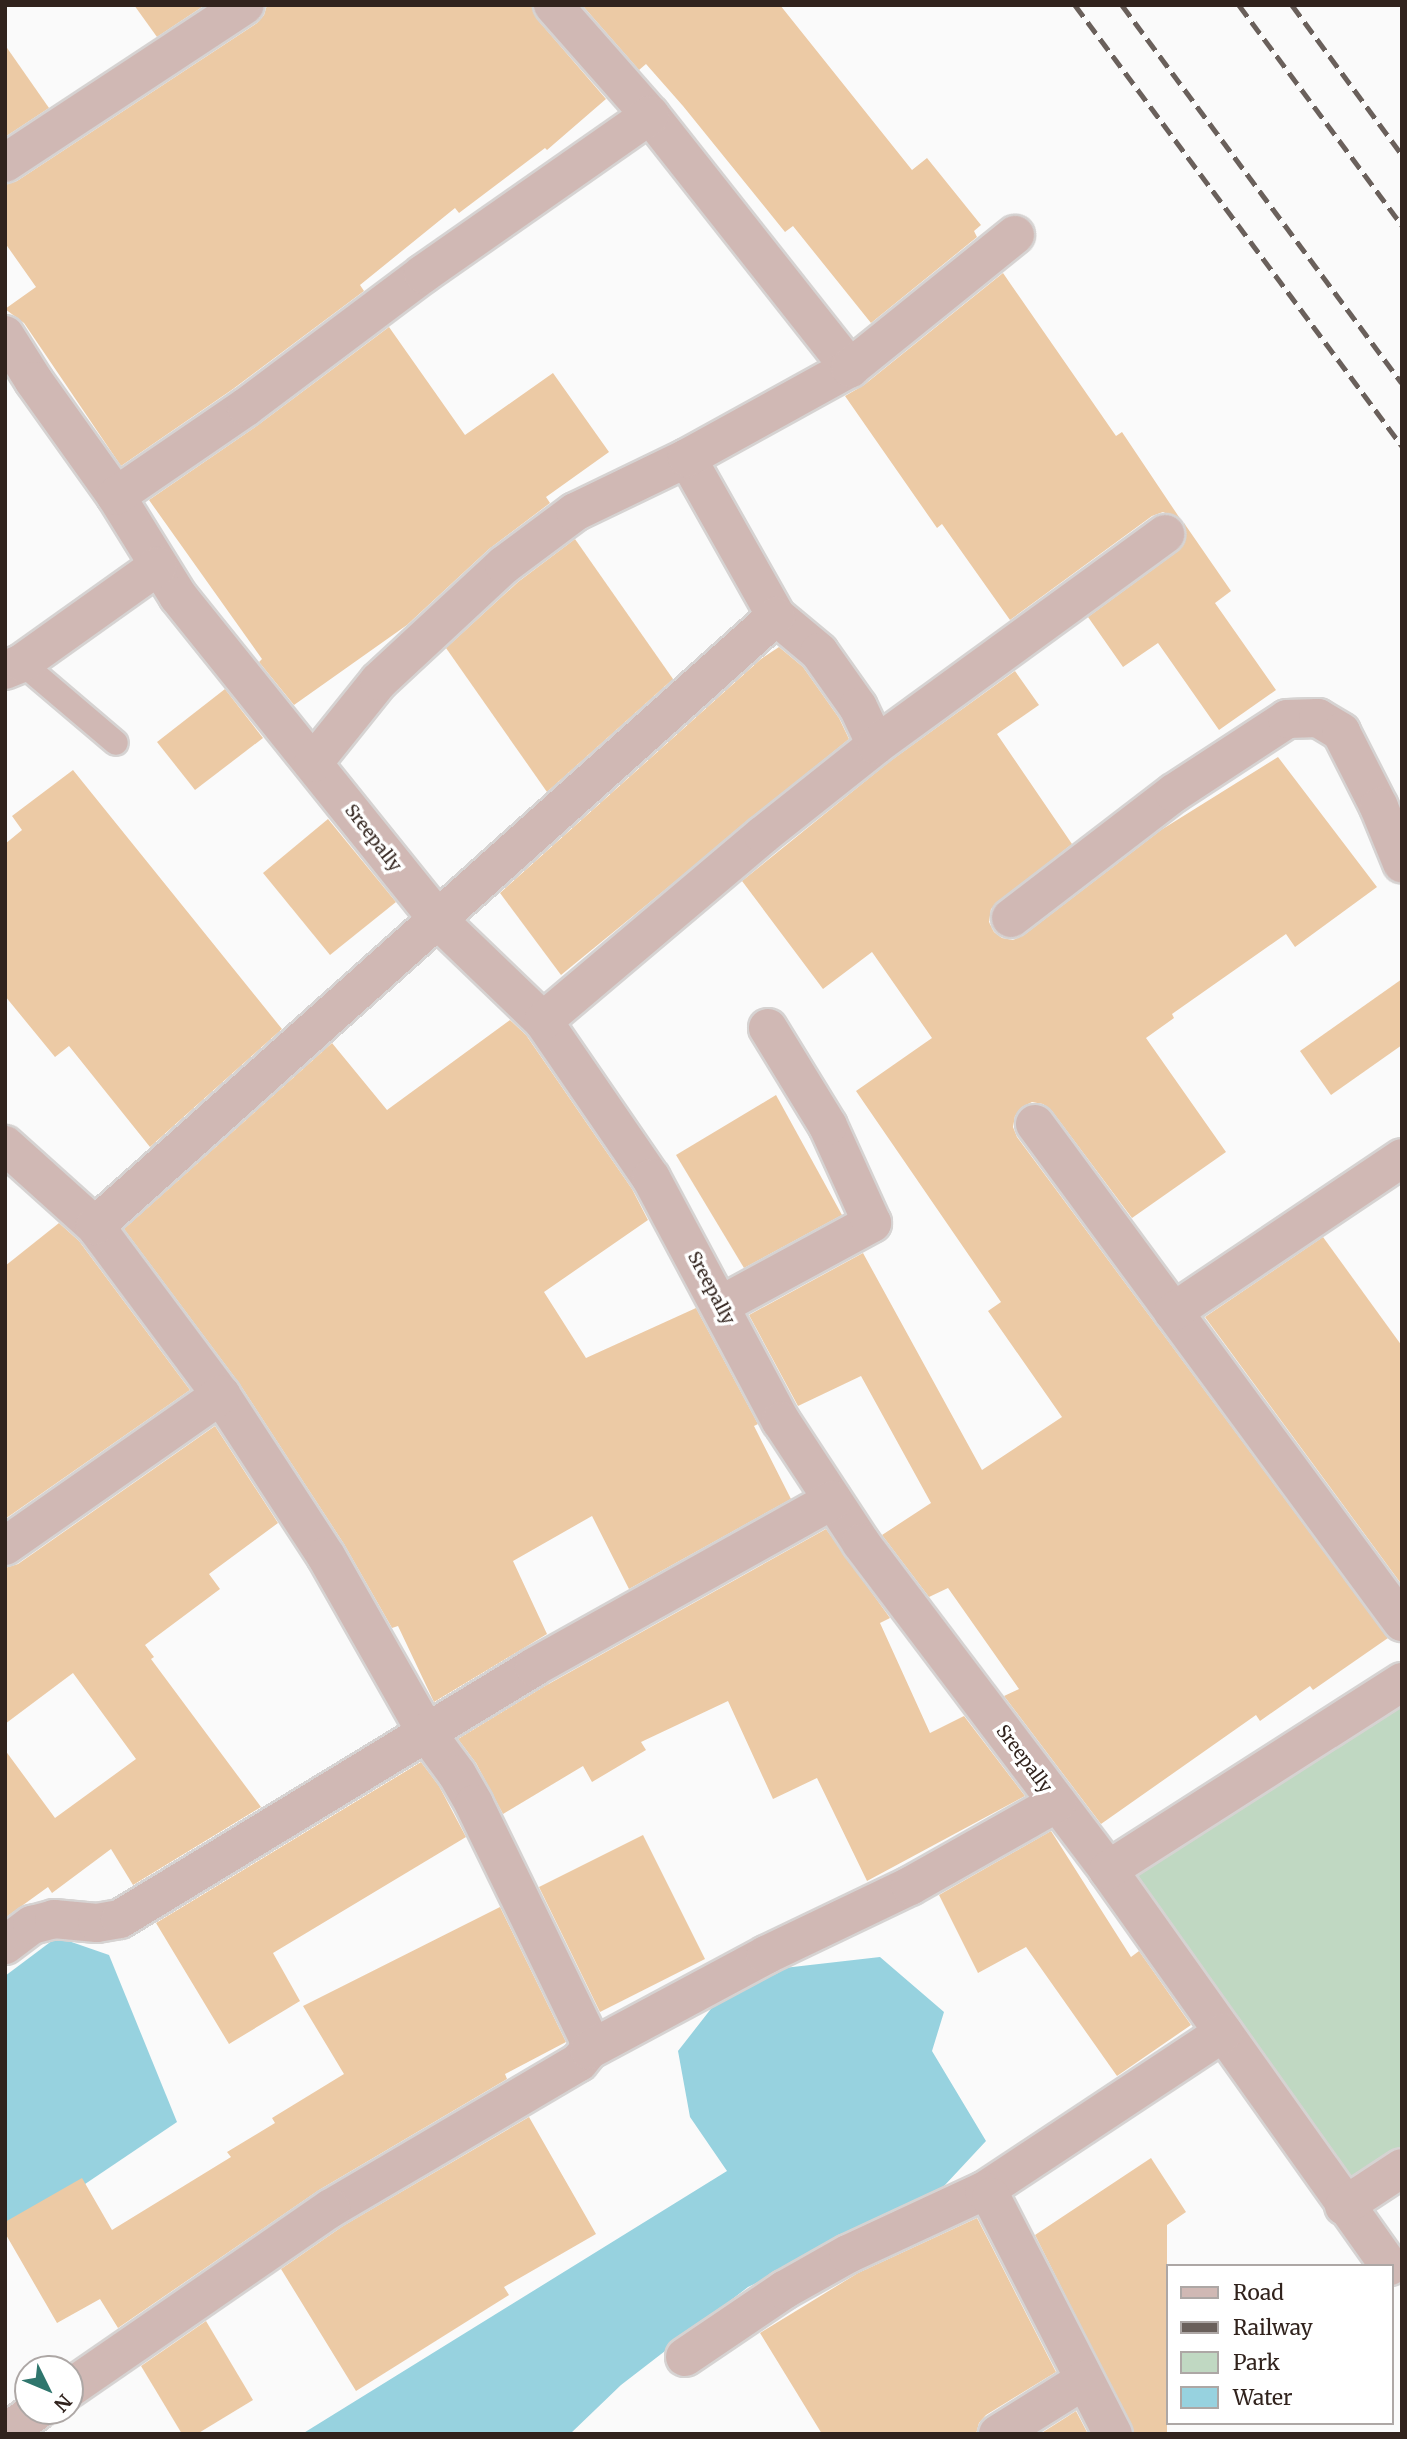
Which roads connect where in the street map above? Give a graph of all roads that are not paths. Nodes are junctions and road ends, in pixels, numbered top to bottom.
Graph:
1 (245, 5) edge
2 (553, 5) edge
3 (650, 115) junction
4 (5, 163) edge
5 (1015, 235) dead end
6 (5, 335) edge
7 (850, 368) junction
8 (687, 458) junction
9 (116, 496) junction
10 (1165, 534) dead end
11 (158, 566) junction
12 (776, 616) junction
13 (14, 667) edge
14 (116, 743) dead end
15 (876, 745) junction
16 (313, 763) junction
17 (1402, 863) edge
18 (1011, 918) dead end
19 (439, 920) junction
20 (543, 1021) junction
21 (768, 1028) dead end
22 (1035, 1124) dead end
23 (5, 1145) edge
24 (1402, 1158) edge
25 (95, 1226) junction
26 (721, 1305) junction
27 (1173, 1312) junction
28 (221, 1395) junction
29 (833, 1500) junction
30 (5, 1546) edge
31 (1402, 1622) edge
32 (1402, 1682) edge
33 (426, 1732) junction
34 (1057, 1803) junction
35 (1108, 1870) junction
36 (5, 1945) edge
37 (1223, 2033) junction
38 (589, 2050) junction
39 (1402, 2168) edge
40 (985, 2191) junction
41 (1344, 2206) junction
42 (1388, 2264) edge
43 (685, 2357) dead end
44 (84, 2378) edge
45 (1084, 2380) junction
46 (998, 2434) edge
47 (1113, 2434) edge

1 - 4 street
2 - 3 street
3 - 7 street
3 - 9 street
5 - 7 street
6 - 9 street, Sreepally
7 - 8 street
8 - 12 street
8 - 16 street
9 - 11 street, Sreepally
10 - 15 street
11 - 13 street
11 - 16 street, Sreepally
12 - 15 street
12 - 19 street
13 - 14 lane
15 - 20 street
16 - 19 street, Sreepally
17 - 18 street
19 - 20 street, Sreepally
19 - 25 street
20 - 26 street, Sreepally
21 - 26 street
22 - 27 street
23 - 25 street
24 - 27 street
25 - 28 street
26 - 29 street, Sreepally
27 - 31 street
28 - 30 street
28 - 33 street
29 - 33 street
29 - 34 street, Sreepally
32 - 35 street
33 - 36 street
33 - 38 street
34 - 35 street, Sreepally
34 - 38 street
35 - 37 street, Sreepally
37 - 40 street
37 - 41 street, Sreepally
38 - 44 street
39 - 41 street
40 - 43 street
40 - 45 street
41 - 42 street, Sreepally
45 - 46 street
45 - 47 street

